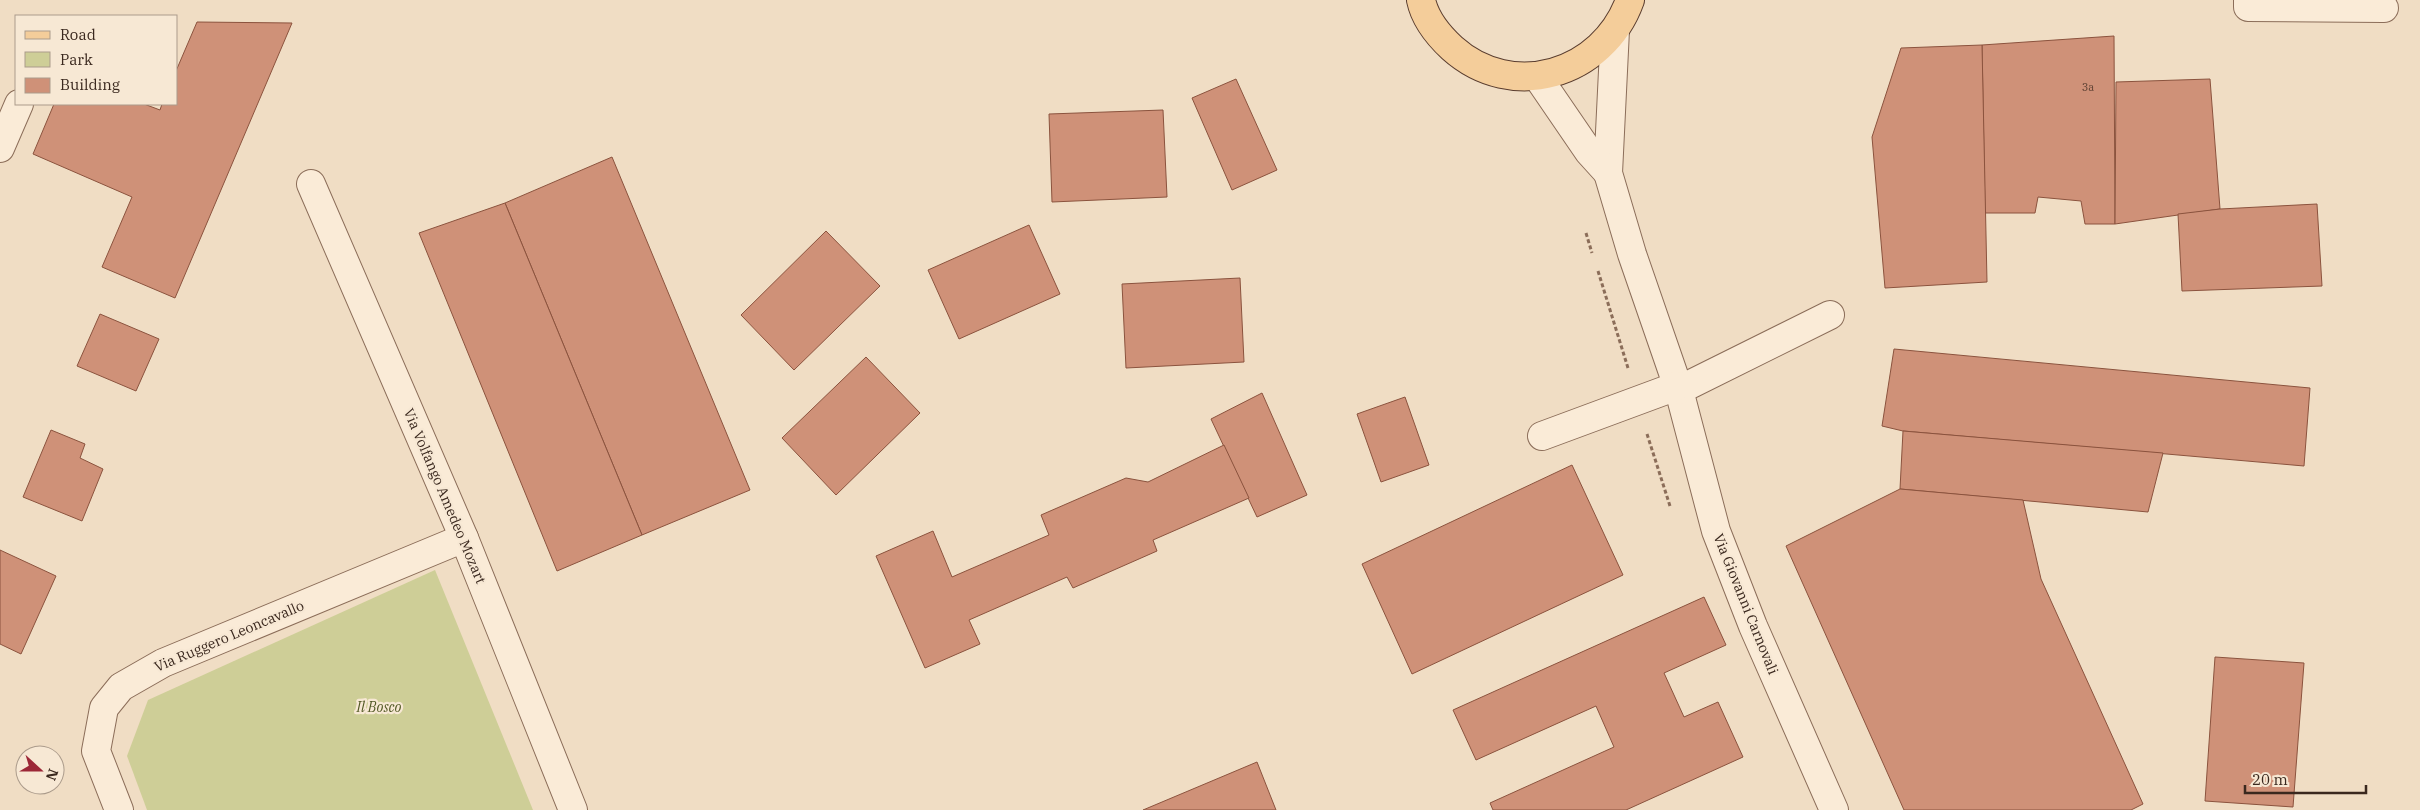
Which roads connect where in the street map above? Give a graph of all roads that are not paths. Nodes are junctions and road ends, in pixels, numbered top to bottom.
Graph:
1 (1630, 0) edge
2 (2248, 0) edge
3 (1420, 1) edge
4 (2384, 8) dead end
5 (1615, 30) junction
6 (1537, 76) junction
7 (19, 105) edge
8 (0, 148) edge
9 (1608, 173) junction
10 (311, 184) dead end
11 (1830, 315) dead end
12 (1678, 388) junction
13 (1542, 436) dead end
14 (464, 538) junction
15 (119, 810) edge
16 (573, 810) edge
17 (1834, 810) edge

1 - 5 main road
2 - 4 street
3 - 6 main road
5 - 6 main road
5 - 9 street, Via Giovanni Carnovali
6 - 9 street, Via Giovanni Carnovali
7 - 8 street
9 - 12 street, Via Giovanni Carnovali
10 - 14 street, Via Volfango Amedeo Mozart
11 - 12 street
12 - 13 street
12 - 17 street, Via Giovanni Carnovali
14 - 15 street, Via Ruggero Leoncavallo
14 - 16 street, Via Volfango Amedeo Mozart

